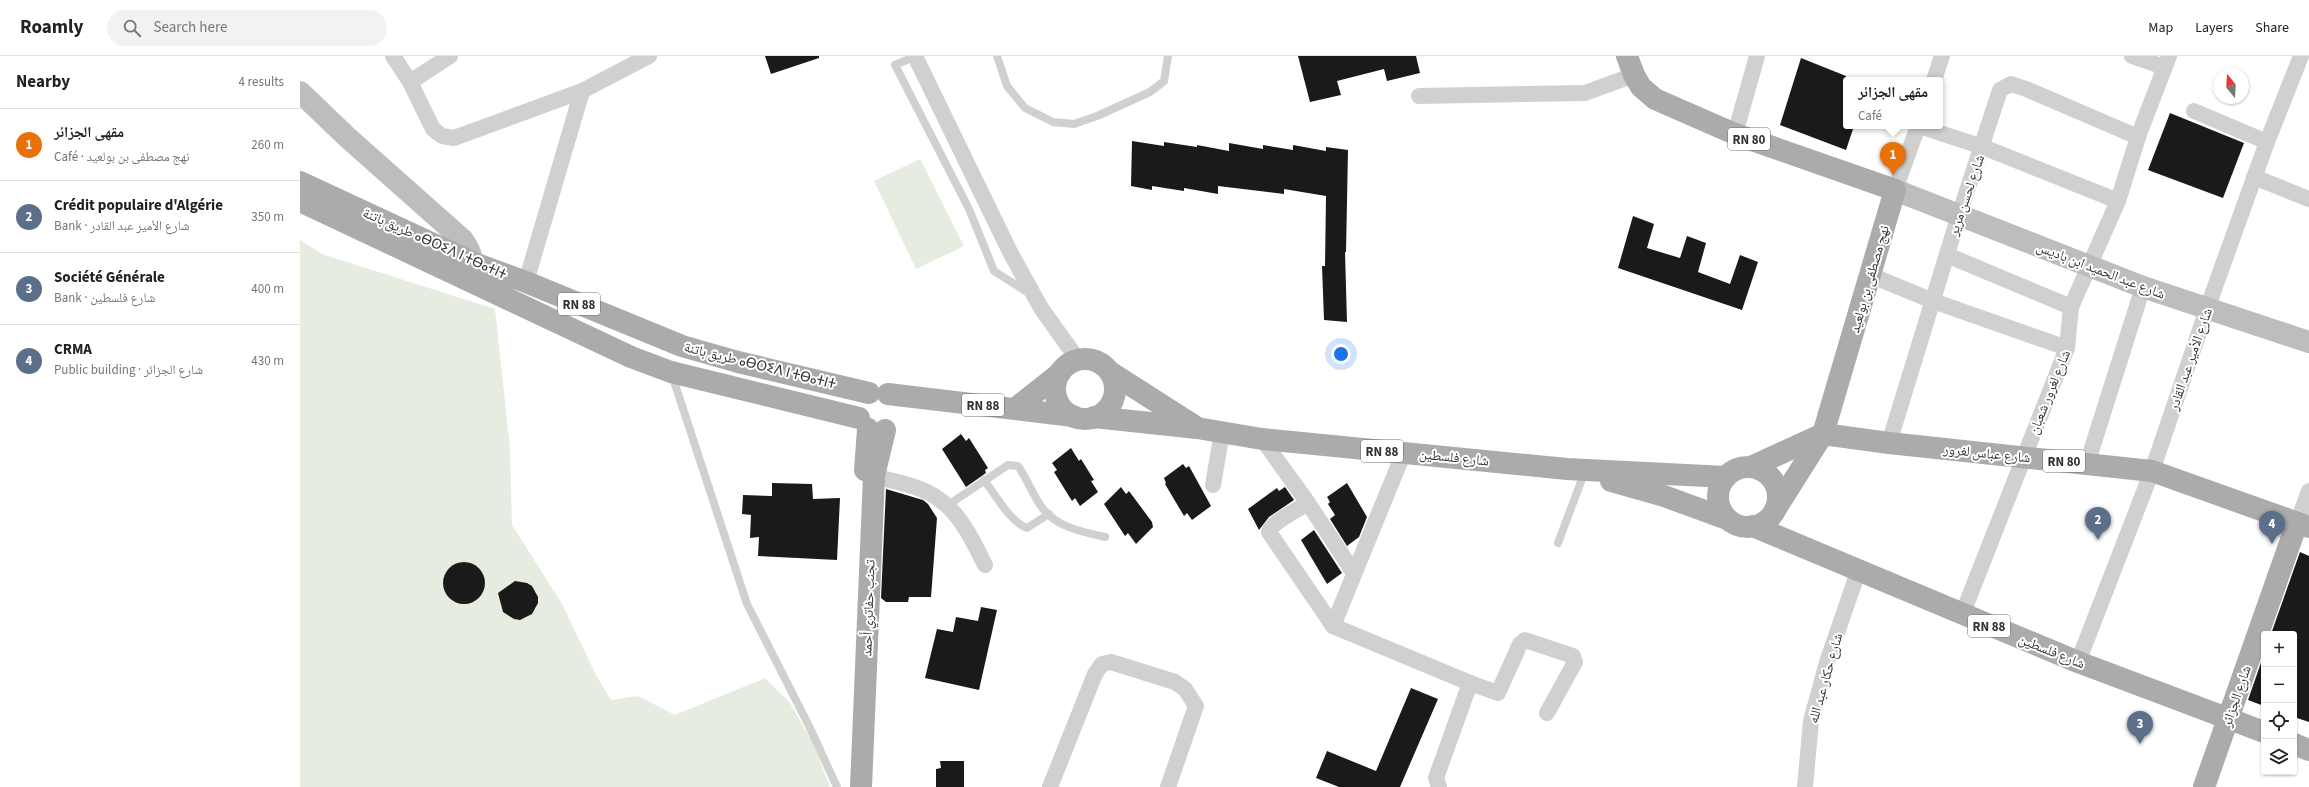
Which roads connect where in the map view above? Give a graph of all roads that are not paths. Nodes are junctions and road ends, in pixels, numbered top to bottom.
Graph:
1 (393, 56) edge
2 (450, 56) edge
3 (649, 56) edge
4 (915, 56) edge
5 (997, 56) edge
6 (1168, 56) edge
7 (1757, 56) edge
8 (1942, 56) edge
9 (2132, 56) edge
10 (2302, 56) edge
11 (2167, 62) edge
12 (1630, 66) edge
13 (1935, 77) edge
14 (410, 82) junction
15 (582, 91) junction
16 (300, 92) edge
17 (1419, 96) dead end
18 (2194, 110) dead end
19 (1917, 129) edge
20 (1927, 129) edge
21 (1735, 134) junction
22 (2138, 137) junction
23 (2267, 142) junction
24 (1983, 147) junction
25 (2254, 177) junction
26 (300, 182) edge
27 (1895, 190) junction
28 (2309, 200) edge
29 (300, 201) edge
30 (2118, 201) junction
31 (1959, 215) junction
32 (1947, 255) junction
33 (2089, 266) junction
34 (472, 272) junction
35 (1870, 275) junction
36 (526, 282) junction
37 (2143, 287) junction
38 (1035, 298) junction
39 (1933, 300) junction
40 (2071, 307) junction
41 (2207, 309) junction
42 (2309, 342) edge
43 (2068, 348) junction
44 (1078, 360) junction
45 (671, 372) junction
46 (1110, 372) junction
47 (1060, 373) junction
48 (885, 399) junction
49 (1016, 408) junction
50 (1084, 417) junction
51 (871, 426) junction
52 (1197, 428) junction
53 (1222, 432) junction
54 (1823, 434) junction
55 (1262, 439) junction
56 (1889, 443) junction
57 (1404, 452) junction
58 (2023, 456) junction
59 (2087, 464) junction
60 (1751, 467) junction
61 (1579, 471) junction
62 (2152, 471) junction
63 (874, 476) junction
64 (1726, 477) junction
65 (984, 480) junction
66 (1214, 486) dead end
67 (2309, 491) edge
68 (1308, 503) junction
69 (948, 505) junction
70 (1775, 510) junction
71 (1049, 514) junction
72 (1728, 519) junction
73 (2303, 525) edge
74 (1753, 526) junction
75 (1105, 537) dead end
76 (1558, 543) dead end
77 (985, 565) dead end
78 (1858, 572) junction
79 (1354, 573) junction
80 (1962, 615) junction
81 (1333, 626) junction
82 (2078, 662) junction
83 (1470, 683) junction
84 (1547, 713) dead end
85 (2228, 718) junction
86 (2261, 731) edge
87 (2297, 745) edge
88 (2309, 750) edge
89 (837, 787) edge
90 (848, 787) edge
91 (861, 787) edge
92 (1050, 787) edge
93 (1168, 787) edge
94 (1439, 787) edge
95 (1805, 787) edge
96 (2204, 787) edge

1 - 14 street
2 - 14 street
3 - 15 street
4 - 38 street
4 - 38 lane
5 - 6 lane
7 - 21 street
8 - 13 street
9 - 11 street
10 - 23 street, شارع الأمير عبد القادر
11 - 22 street, شارع لغرور شعبان
12 - 17 street
12 - 21 main road, RN 80
14 - 15 street
15 - 36 street
16 - 34 main road
18 - 23 street
19 - 27 street, نهج مصطفى بن بولعيد
20 - 24 street
21 - 27 main road, RN 80
22 - 24 street, شارع لحسن مرير
22 - 30 street, شارع لغرور شعبان
23 - 25 street, شارع الأمير عبد القادر
24 - 30 street
24 - 31 street, شارع لحسن مرير
25 - 28 street
25 - 41 street, شارع الأمير عبد القادر
26 - 34 main road, طريق باتنة ⴰⴱⵔⵉⴷ ⵏ ⵜⴱⴰⵜⵏⵜ / RN 88
27 - 31 main road, شارع عبد الحميد ابن باديس
27 - 35 main road, نهج مصطفى بن بولعيد
29 - 34 main road, طريق باتنة ⴰⴱⵔⵉⴷ ⵏ ⵜⴱⴰⵜⵏⵜ / RN 88
30 - 33 street, شارع لغرور شعبان
31 - 32 street, شارع لحسن مرير
31 - 33 main road, شارع عبد الحميد ابن باديس
32 - 39 street, شارع لحسن مرير
32 - 40 street
33 - 37 main road, شارع عبد الحميد ابن باديس
33 - 40 street, شارع لغرور شعبان
34 - 36 main road, طريق باتنة ⴰⴱⵔⵉⴷ ⵏ ⵜⴱⴰⵜⵏⵜ / RN 88
34 - 45 main road, طريق باتنة ⴰⴱⵔⵉⴷ ⵏ ⵜⴱⴰⵜⵏⵜ / RN 88
35 - 39 street
35 - 54 main road, نهج مصطفى بن بولعيد
36 - 48 main road, طريق باتنة ⴰⴱⵔⵉⴷ ⵏ ⵜⴱⴰⵜⵏⵜ / RN 88
37 - 41 main road, شارع عبد الحميد ابن باديس
37 - 59 street
38 - 44 street
39 - 43 street
39 - 56 street, شارع لحسن مرير
40 - 43 street, شارع لغرور شعبان
41 - 42 main road, شارع عبد الحميد ابن باديس
41 - 62 street, شارع الأمير عبد القادر
43 - 58 street, شارع لغرور شعبان
44 - 46 main road
44 - 47 main road
45 - 51 main road, طريق باتنة ⴰⴱⵔⵉⴷ ⵏ ⵜⴱⴰⵜⵏⵜ / RN 88
45 - 89 lane
46 - 50 main road
46 - 52 main road, RN 88
47 - 49 main road, RN 88
47 - 50 main road
48 - 49 main road, RN 88
48 - 51 main road
48 - 51 main road
49 - 50 main road, RN 88
50 - 52 main road, RN 88
51 - 63 main road, تجنب حفاتري أحمد
51 - 90 main road, تجنب حفاتري أحمد
52 - 53 main road, شارع فلسطين / RN 88
53 - 55 main road, شارع فلسطين / RN 88
53 - 66 street
54 - 56 main road, شارع عباس لغرور / RN 80
54 - 60 main road
54 - 70 main road, نهج مصطفى بن بولعيد
55 - 57 main road, شارع فلسطين / RN 88
55 - 68 street
56 - 58 main road, شارع عباس لغرور / RN 80
57 - 61 main road, شارع فلسطين / RN 88
57 - 79 street
58 - 59 main road, شارع عباس لغرور / RN 80
58 - 80 street, شارع لغرور شعبان
59 - 62 main road, شارع عباس لغرور / RN 80
60 - 64 main road
60 - 70 main road
61 - 64 main road, شارع فلسطين / RN 88
61 - 72 main road, شارع فلسطين / RN 88
61 - 76 lane
62 - 73 main road, شارع عباس لغرور / RN 80
62 - 82 street, شارع الأمير عبد القادر
63 - 69 street
63 - 91 main road, تجنب حفاتري أحمد
64 - 72 main road
65 - 69 lane
65 - 71 lane
65 - 71 lane
67 - 73 street, شارع الجزائر
68 - 79 street
68 - 81 street
69 - 77 street
70 - 74 main road
71 - 75 lane
72 - 74 main road
73 - 85 main road, شارع الجزائر
74 - 78 main road, شارع فلسطين / RN 88
78 - 80 main road, شارع فلسطين / RN 88
78 - 95 street, شارع حكار عبد الله
79 - 81 street
80 - 82 main road, شارع فلسطين / RN 88
81 - 83 street
82 - 85 main road, شارع فلسطين / RN 88
83 - 84 street
83 - 94 street
85 - 86 main road, شارع فلسطين / RN 88
85 - 96 main road, شارع الجزائر
87 - 88 main road
92 - 93 street

